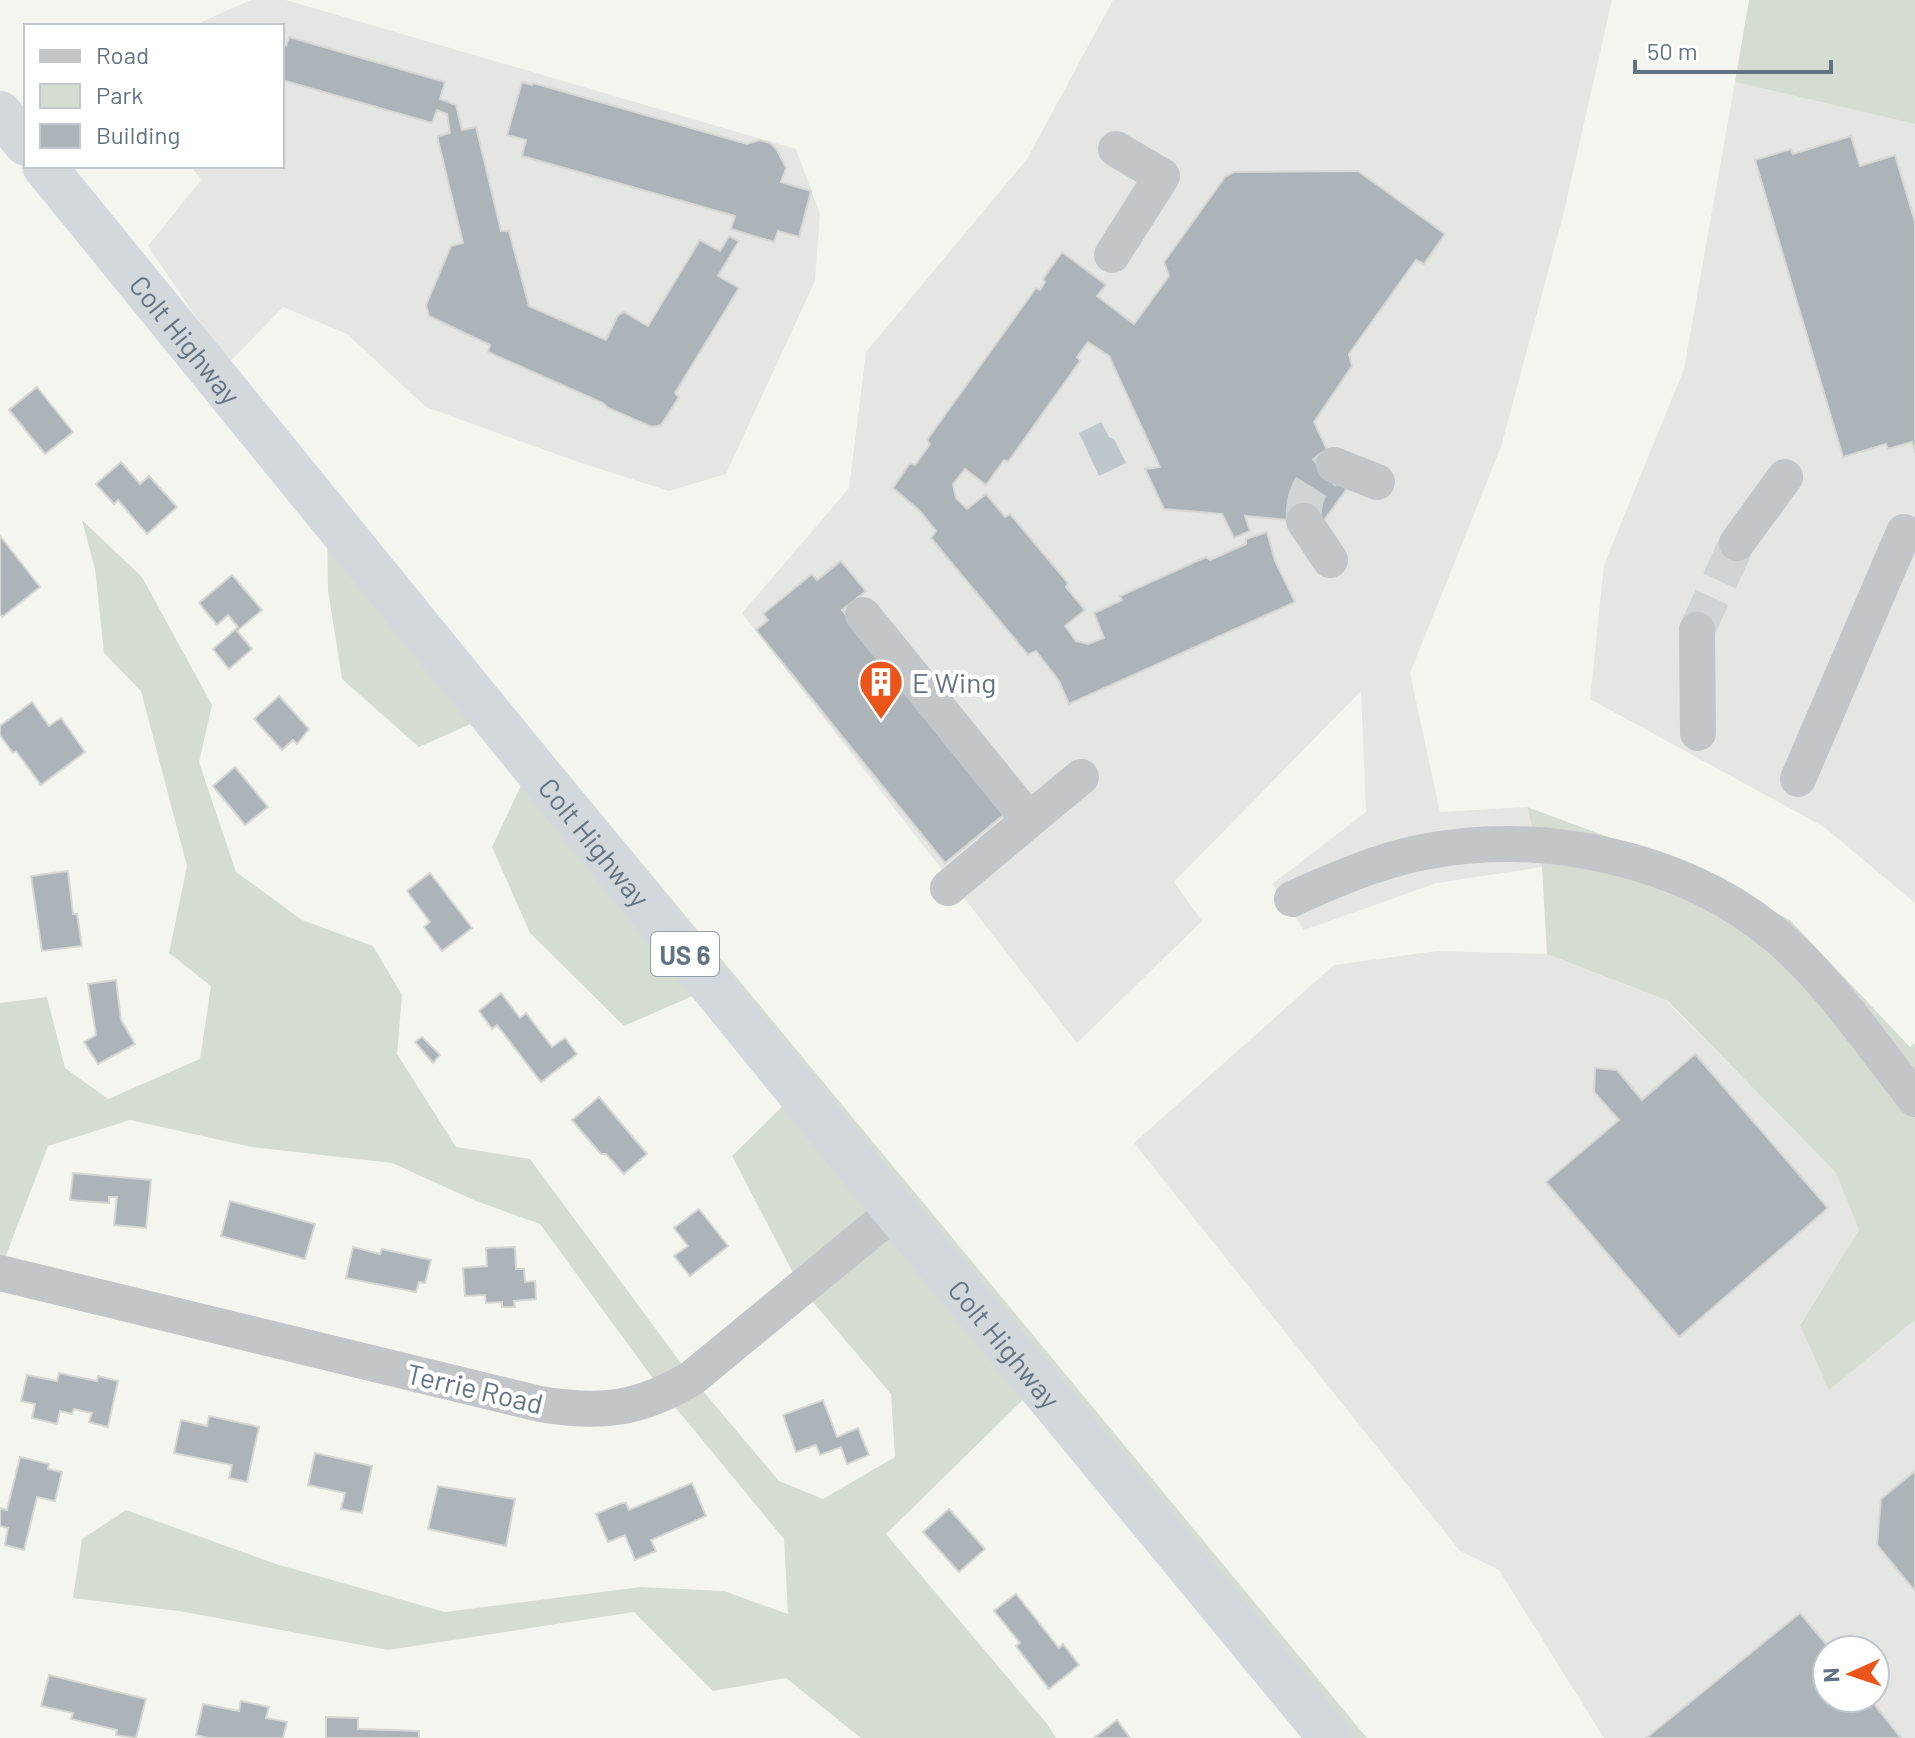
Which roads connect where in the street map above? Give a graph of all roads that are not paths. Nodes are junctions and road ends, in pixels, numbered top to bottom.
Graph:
1 (0, 113) edge
2 (24, 142) edge
3 (1116, 149) dead end
4 (46, 168) edge
5 (1112, 255) dead end
6 (1334, 465) dead end
7 (1785, 477) dead end
8 (1377, 482) dead end
9 (1304, 521) dead end
10 (1904, 532) dead end
11 (1737, 543) tunnel mouth
12 (1330, 560) dead end
13 (863, 615) dead end
14 (1697, 630) tunnel mouth
15 (1698, 733) dead end
16 (1081, 777) dead end
17 (1798, 779) dead end
18 (1029, 820) junction
19 (948, 888) dead end
20 (1292, 899) dead end
21 (1915, 1099) edge
22 (895, 1211) junction
23 (0, 1273) edge
24 (1330, 1738) edge

1 - 2 highway
3 - 5 street
4 - 22 highway, Colt Highway / US 6
6 - 8 street
7 - 11 street
9 - 12 street
10 - 17 street
13 - 18 street
14 - 15 street
16 - 18 street
18 - 19 street
20 - 21 street
22 - 23 street, Terrie Road
22 - 24 highway, Colt Highway / US 6

